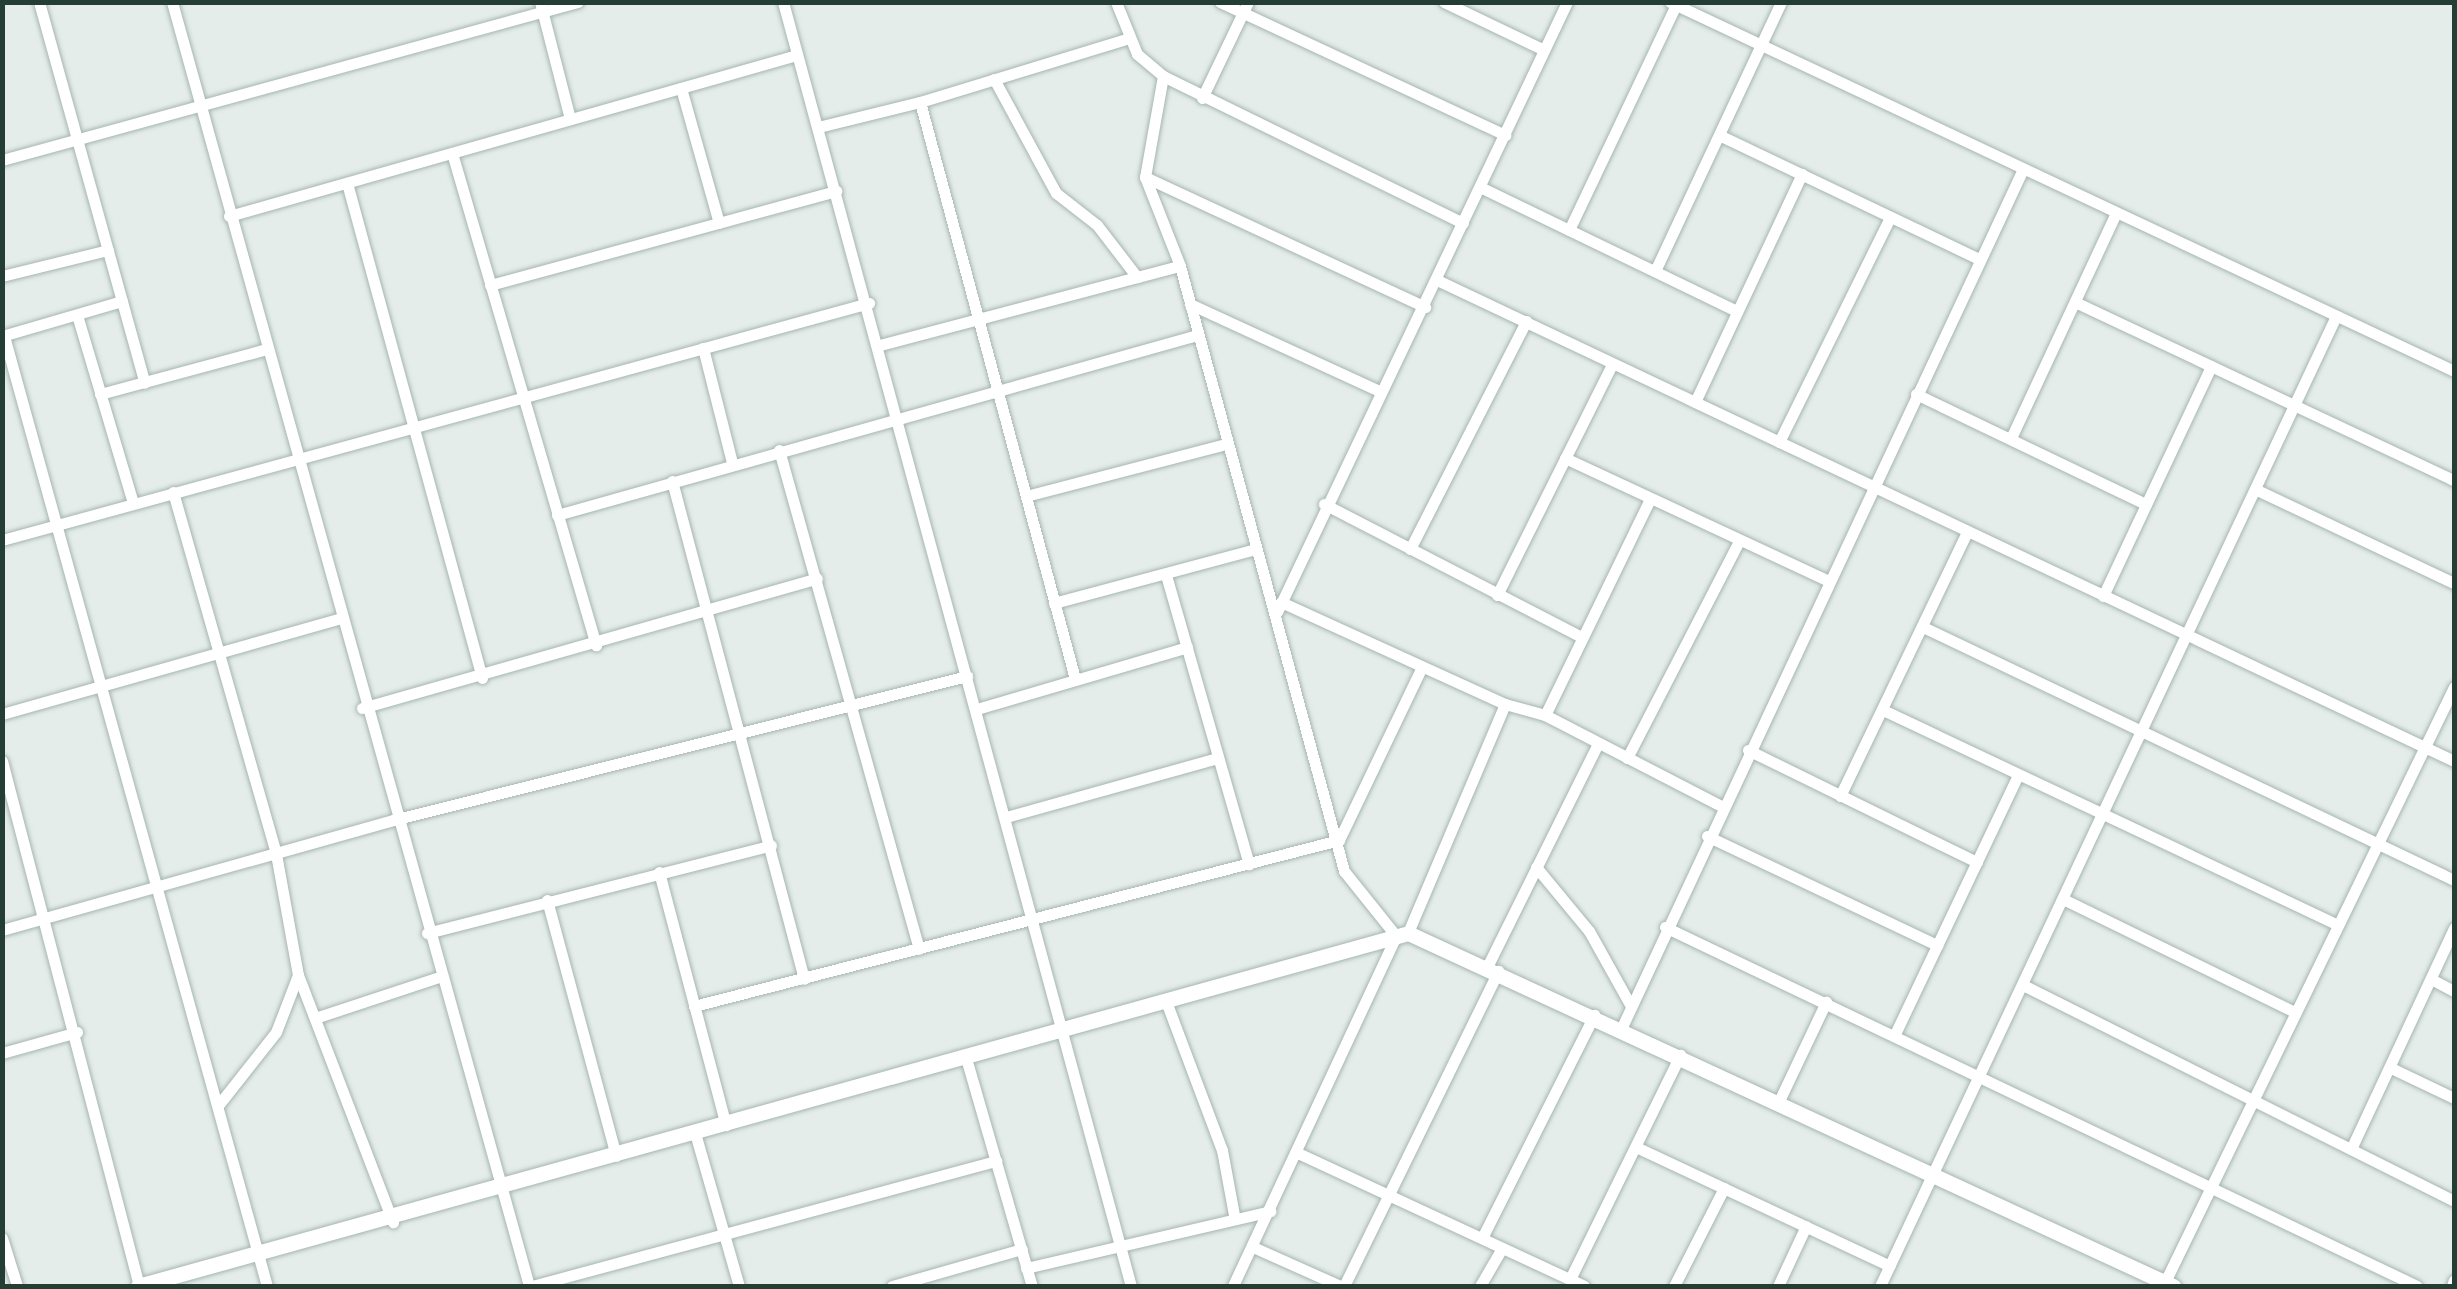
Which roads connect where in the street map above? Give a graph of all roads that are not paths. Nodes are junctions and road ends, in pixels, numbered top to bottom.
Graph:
1 (39, 2) edge
2 (172, 2) edge
3 (578, 2) edge
4 (783, 2) edge
5 (1116, 2) edge
6 (1220, 2) edge
7 (1444, 2) edge
8 (1567, 2) edge
9 (1781, 2) edge
10 (1673, 4) edge
11 (541, 8) edge
12 (1245, 8) edge
13 (1128, 38) junction
14 (1760, 48) junction
15 (1544, 50) junction
16 (797, 55) junction
17 (1163, 76) junction
18 (994, 79) junction
19 (681, 88) junction
20 (1202, 98) junction
21 (920, 102) junction
22 (200, 105) junction
23 (570, 119) junction
24 (818, 128) junction
25 (1719, 135) junction
26 (1504, 136) junction
27 (78, 140) junction
28 (452, 153) junction
29 (2, 160) edge
30 (2022, 171) junction
31 (1802, 174) junction
32 (1146, 177) junction
33 (347, 182) junction
34 (1480, 187) junction
35 (836, 191) junction
36 (2115, 214) junction
37 (229, 216) junction
38 (1890, 217) junction
39 (719, 223) junction
40 (1464, 224) junction
41 (1569, 230) junction
42 (108, 250) junction
43 (1979, 259) junction
44 (1180, 266) junction
45 (1655, 270) junction
46 (2, 276) edge
47 (1137, 277) junction
48 (1437, 280) junction
49 (490, 286) junction
50 (122, 301) junction
51 (869, 302) junction
52 (2075, 302) junction
53 (1190, 304) junction
54 (1425, 307) junction
55 (1737, 311) junction
56 (77, 315) junction
57 (2336, 316) junction
58 (981, 317) junction
59 (1526, 321) junction
60 (1198, 335) junction
61 (3, 336) edge
62 (880, 344) junction
63 (702, 348) junction
64 (267, 350) junction
65 (1612, 364) junction
66 (2210, 366) junction
67 (2454, 371) edge
68 (145, 383) junction
69 (1000, 391) junction
70 (1382, 392) junction
71 (100, 394) junction
72 (1916, 394) junction
73 (523, 397) junction
74 (1695, 402) junction
75 (2296, 405) junction
76 (900, 419) junction
77 (414, 429) junction
78 (2011, 438) junction
79 (1779, 442) junction
80 (1225, 444) junction
81 (779, 450) junction
82 (1565, 458) junction
83 (298, 460) junction
84 (732, 463) junction
85 (2454, 480) edge
86 (672, 481) junction
87 (1873, 487) junction
88 (2258, 490) junction
89 (173, 492) junction
90 (1026, 496) junction
91 (1650, 499) junction
92 (133, 504) junction
93 (1324, 504) junction
94 (2146, 504) junction
95 (557, 515) junction
96 (60, 524) junction
97 (1968, 532) junction
98 (2, 540) edge
99 (1739, 540) junction
100 (1255, 549) junction
101 (1410, 549) junction
102 (1166, 574) junction
103 (817, 578) junction
104 (1829, 581) junction
105 (2454, 584) edge
106 (1496, 596) junction
107 (2103, 596) junction
108 (1054, 603) junction
109 (1279, 607) junction
110 (710, 611) junction
111 (338, 619) junction
112 (1923, 627) junction
113 (2188, 635) junction
114 (1582, 638) junction
115 (596, 645) junction
116 (1187, 647) junction
117 (215, 652) junction
118 (1421, 669) junction
119 (968, 676) junction
120 (482, 678) junction
121 (1075, 680) junction
122 (105, 684) junction
123 (2454, 687) edge
124 (1505, 704) junction
125 (854, 705) junction
126 (362, 708) junction
127 (976, 709) junction
128 (1882, 710) junction
129 (2, 714) edge
130 (1545, 715) junction
131 (2144, 731) junction
132 (742, 733) junction
133 (1598, 742) junction
134 (2425, 747) junction
135 (1748, 750) junction
136 (1218, 758) junction
137 (1626, 758) junction
138 (2454, 760) edge
139 (2, 761) edge
140 (2018, 775) junction
141 (1840, 796) junction
142 (1721, 806) junction
143 (9, 810) edge
144 (2104, 816) junction
145 (1006, 817) junction
146 (393, 820) junction
147 (1706, 836) junction
148 (1339, 840) junction
149 (2379, 841) junction
150 (771, 844) junction
151 (276, 854) junction
152 (1976, 862) junction
153 (1249, 864) junction
154 (1536, 867) junction
155 (659, 872) junction
156 (2454, 880) edge
157 (162, 886) junction
158 (547, 900) junction
159 (2063, 900) junction
160 (46, 919) junction
161 (1036, 920) junction
162 (2338, 925) junction
163 (1665, 928) junction
164 (2454, 928) edge
165 (2, 930) edge
166 (427, 934) junction
167 (1402, 935) junction
168 (1937, 946) junction
169 (919, 949) junction
170 (1493, 969) junction
171 (298, 974) junction
172 (439, 977) junction
173 (804, 980) junction
174 (2431, 980) junction
175 (2023, 984) junction
176 (2454, 991) edge
177 (1826, 1002) junction
178 (1167, 1004) junction
179 (694, 1006) junction
180 (1631, 1006) junction
181 (2295, 1012) junction
182 (1594, 1015) junction
183 (318, 1017) junction
184 (1622, 1027) junction
185 (77, 1032) junction
186 (1064, 1032) junction
187 (1895, 1034) junction
188 (2, 1053) edge
189 (1680, 1054) junction
190 (966, 1058) junction
191 (2391, 1068) junction
192 (1981, 1074) junction
193 (2252, 1097) junction
194 (2454, 1098) edge
195 (1779, 1101) junction
196 (220, 1103) junction
197 (726, 1125) junction
198 (695, 1133) junction
199 (1636, 1146) junction
200 (2350, 1149) junction
201 (1300, 1154) junction
202 (616, 1156) junction
203 (996, 1161) junction
204 (1932, 1171) junction
205 (2210, 1187) junction
206 (1724, 1188) junction
207 (501, 1192) junction
208 (1392, 1196) junction
209 (2454, 1201) edge
210 (1270, 1210) junction
211 (1234, 1215) junction
212 (393, 1222) junction
213 (1806, 1226) junction
214 (725, 1230) junction
215 (2, 1238) edge
216 (1482, 1238) junction
217 (1120, 1241) junction
218 (1253, 1247) junction
219 (1502, 1248) junction
220 (1022, 1249) junction
221 (261, 1256) junction
222 (1890, 1266) junction
223 (1026, 1268) junction
224 (935, 1280) edge
225 (1570, 1280) junction
226 (2167, 1285) edge
227 (17, 1286) edge
228 (139, 1286) edge
229 (267, 1286) edge
230 (531, 1286) edge
231 (739, 1286) edge
232 (892, 1286) edge
233 (1032, 1286) edge
234 (1131, 1286) edge
235 (1233, 1286) edge
236 (1342, 1286) edge
237 (1480, 1286) edge
238 (1584, 1286) edge
239 (1674, 1286) edge
240 (1778, 1286) edge
241 (1880, 1286) edge
242 (2417, 1286) edge

1 - 27 street
2 - 22 street
3 - 11 street
4 - 16 street
5 - 13 street
6 - 12 street
7 - 15 street
8 - 15 street
9 - 14 street
10 - 14 street
10 - 41 street
11 - 22 street
11 - 23 street
12 - 20 street
12 - 26 street
13 - 17 street
13 - 18 street
14 - 25 street
14 - 30 street
15 - 26 street
16 - 19 street
16 - 24 street
17 - 20 street
17 - 32 street
18 - 21 street
18 - 47 street
19 - 23 street
19 - 39 street
20 - 40 street
21 - 24 street
21 - 58 street
22 - 27 street
22 - 37 street
23 - 28 street
24 - 35 street
25 - 31 street
25 - 45 street
26 - 34 street
27 - 29 street
27 - 42 street
28 - 33 street
28 - 49 street
30 - 36 street
30 - 43 street
31 - 38 street
31 - 55 street
32 - 44 street
32 - 54 street
33 - 37 street
33 - 77 street
34 - 40 street
34 - 41 street
35 - 39 street
35 - 51 street
36 - 52 street
36 - 57 street
37 - 64 street
38 - 43 street
38 - 79 street
39 - 49 street
40 - 48 street
41 - 45 street
42 - 46 street
42 - 50 street
43 - 72 street
44 - 47 street
44 - 53 street
45 - 55 street
47 - 58 street
48 - 54 street
48 - 59 street
49 - 73 street
50 - 56 street
50 - 68 street
51 - 62 street
51 - 63 street
52 - 66 street
52 - 78 street
53 - 60 street
53 - 70 street
54 - 70 street
55 - 74 street
56 - 61 street
56 - 71 street
57 - 67 street
57 - 75 street
58 - 62 street
58 - 69 street
59 - 65 street
59 - 101 street
60 - 69 street
60 - 80 street
61 - 96 street
62 - 76 street
63 - 73 street
63 - 84 street
64 - 68 street
64 - 83 street
65 - 74 street
65 - 82 street
66 - 75 street
66 - 94 street
68 - 71 street
69 - 76 street
69 - 90 street
70 - 93 street
71 - 92 street
72 - 78 street
72 - 87 street
73 - 77 street
73 - 95 street
74 - 79 street
75 - 85 street
75 - 88 street
76 - 81 street
76 - 119 street
77 - 83 street
77 - 120 street
78 - 94 street
79 - 87 street
80 - 90 street
80 - 100 street
81 - 84 street
81 - 103 street
82 - 91 street
82 - 106 street
83 - 89 street
83 - 111 street
84 - 86 street
86 - 95 street
86 - 110 street
87 - 97 street
87 - 104 street
88 - 105 street
88 - 113 street
89 - 92 street
89 - 117 street
90 - 108 street
91 - 99 street
91 - 114 street
92 - 96 street
93 - 101 street
93 - 109 street
94 - 107 street
95 - 115 street
96 - 98 street
96 - 122 street
97 - 107 street
97 - 112 street
99 - 104 street
99 - 137 street
100 - 102 street
100 - 109 street
101 - 106 street
102 - 108 street
102 - 116 street
103 - 110 street
103 - 125 street
104 - 135 street
106 - 114 street
107 - 113 street
108 - 121 street
109 - 118 street
109 - 148 street
110 - 115 street
110 - 132 street
111 - 117 street
111 - 126 street
112 - 128 street
112 - 131 street
113 - 131 street
113 - 134 street
114 - 130 street
115 - 120 street
116 - 121 street
116 - 136 street
117 - 122 street
117 - 151 street
118 - 124 street
118 - 148 street
119 - 125 street
119 - 127 street
120 - 126 street
121 - 127 street
122 - 129 street
122 - 157 street
123 - 134 street
124 - 130 street
124 - 167 street
125 - 132 street
125 - 169 street
126 - 146 street
127 - 145 street
128 - 140 street
128 - 141 street
130 - 133 street
131 - 144 street
131 - 149 street
132 - 146 street
132 - 150 street
133 - 137 street
133 - 154 street
134 - 138 street
134 - 149 street
135 - 141 street
135 - 142 street
136 - 145 street
136 - 153 street
137 - 142 street
139 - 143 street
140 - 144 street
140 - 152 street
141 - 152 street
142 - 147 street
143 - 160 street
144 - 159 street
144 - 162 street
145 - 161 street
146 - 151 street
146 - 166 street
147 - 163 street
147 - 168 street
148 - 153 street
148 - 167 street
149 - 156 street
149 - 162 street
150 - 155 street
150 - 173 street
151 - 157 street
151 - 171 street
152 - 168 street
153 - 161 street
154 - 170 street
154 - 180 street
155 - 158 street
155 - 179 street
157 - 160 street
157 - 196 street
158 - 166 street
158 - 202 street
159 - 175 street
159 - 181 street
160 - 165 street
160 - 185 street
161 - 169 street
161 - 186 street
162 - 181 street
163 - 177 street
163 - 180 street
164 - 174 street
166 - 172 street
167 - 170 street
167 - 178 street
167 - 201 street
168 - 187 street
169 - 173 street
170 - 182 street
170 - 208 street
171 - 183 street
171 - 196 street
172 - 183 street
172 - 207 street
173 - 179 street
174 - 176 street
174 - 191 street
175 - 192 street
175 - 193 street
177 - 187 street
177 - 195 street
178 - 186 street
178 - 211 street
179 - 197 street
180 - 184 street
181 - 193 street
182 - 184 street
182 - 216 street
183 - 212 street
184 - 189 street
185 - 188 street
185 - 228 street
186 - 190 street
186 - 217 street
187 - 192 street
189 - 195 street
189 - 199 street
190 - 197 street
190 - 203 street
191 - 194 street
191 - 200 street
192 - 204 street
192 - 205 street
193 - 200 street
193 - 205 street
195 - 204 street
196 - 221 street
197 - 198 street
198 - 202 street
198 - 214 street
199 - 206 street
199 - 225 street
200 - 209 street
201 - 208 street
201 - 210 street
202 - 207 street
203 - 214 street
203 - 220 street
204 - 222 street
204 - 226 street
205 - 226 street
205 - 242 street
206 - 213 street
206 - 239 street
207 - 212 street
207 - 230 street
208 - 216 street
208 - 236 street
210 - 211 street
210 - 218 street
211 - 217 street
212 - 221 street
213 - 222 street
213 - 240 street
214 - 230 street
214 - 231 street
215 - 227 street
216 - 219 street
217 - 223 street
217 - 234 street
218 - 235 street
218 - 236 street
219 - 225 street
219 - 237 street
220 - 223 street
220 - 224 street
221 - 228 street
221 - 229 street
222 - 241 street
223 - 233 street
224 - 232 street
225 - 238 street

